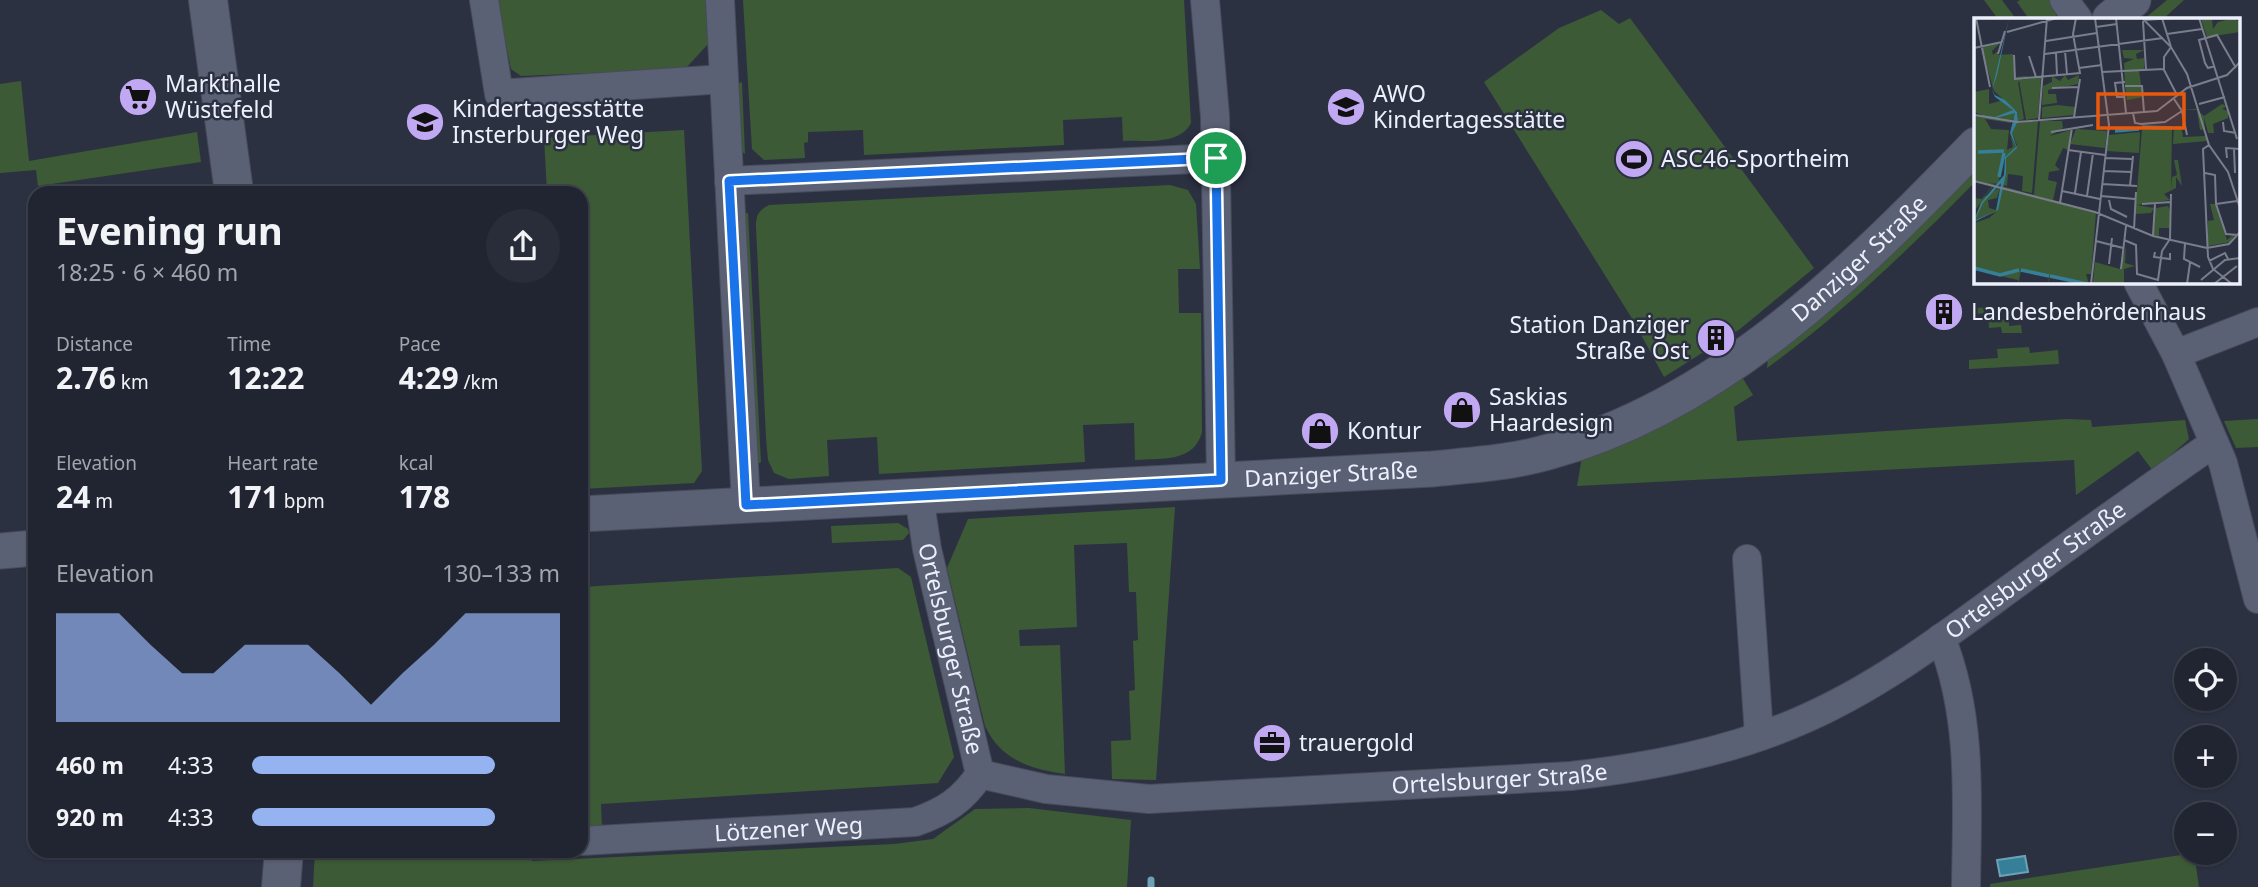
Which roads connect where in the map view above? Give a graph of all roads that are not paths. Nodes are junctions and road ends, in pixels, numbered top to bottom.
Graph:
1 (208, 0) edge
2 (484, 0) edge
3 (720, 0) edge
4 (1205, 0) edge
5 (2064, 0) edge
6 (2133, 0) edge
7 (2077, 18) edge
8 (2111, 18) edge
9 (724, 79) junction
10 (1974, 147) edge
11 (1216, 158) junction
12 (729, 181) junction
13 (233, 186) edge
14 (2139, 284) edge
15 (2258, 322) edge
16 (2176, 354) junction
17 (2214, 443) junction
18 (1221, 480) junction
19 (919, 496) junction
20 (746, 505) junction
21 (588, 514) edge
22 (28, 549) edge
23 (0, 551) edge
24 (1747, 559) dead end
25 (2258, 598) edge
26 (1941, 638) junction
27 (1759, 735) junction
28 (980, 774) junction
29 (588, 841) edge
30 (283, 858) edge
31 (281, 887) edge
32 (1966, 887) edge

1 - 13 main road
2 - 9 street
3 - 9 street
4 - 11 street
5 - 7 street
6 - 8 street
9 - 12 street
10 - 18 street, Danziger Straße
11 - 12 street
11 - 18 street
12 - 20 street
14 - 16 street
15 - 16 street
16 - 17 street
17 - 25 street
17 - 26 street, Ortelsburger Straße
18 - 19 street, Danziger Straße
19 - 20 street, Danziger Straße
19 - 28 street, Ortelsburger Straße
20 - 21 street, Danziger Straße
22 - 23 street
24 - 27 street
26 - 27 street, Ortelsburger Straße
26 - 32 street
27 - 28 street, Ortelsburger Straße
28 - 29 street, Lötzener Weg
30 - 31 main road

